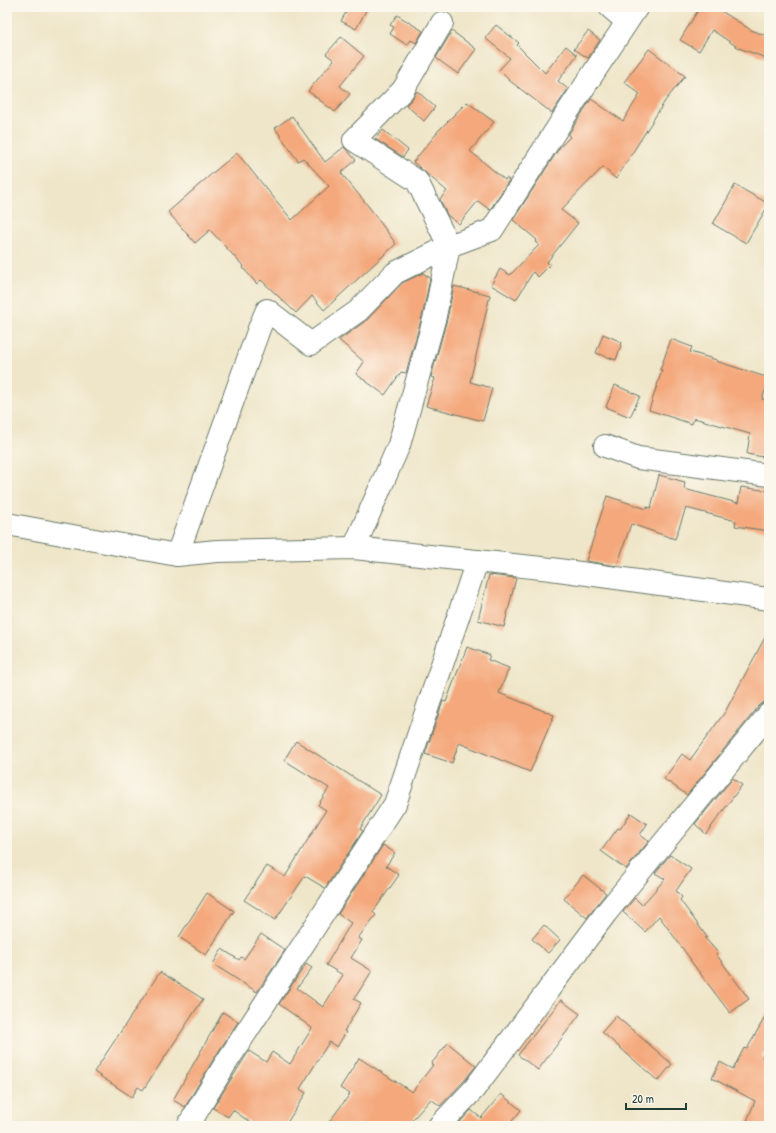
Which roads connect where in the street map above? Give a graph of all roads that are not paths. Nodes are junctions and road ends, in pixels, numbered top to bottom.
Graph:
1 (610, 7) edge
2 (632, 14) edge
3 (442, 23) dead end
4 (450, 246) junction
5 (605, 446) dead end
6 (769, 475) edge
7 (7, 524) edge
8 (354, 548) junction
9 (177, 555) junction
10 (477, 561) junction
11 (769, 599) edge
12 (769, 714) edge
13 (188, 1126) edge
14 (440, 1126) edge

1 - 2 street
2 - 4 street
3 - 4 street
4 - 8 street
4 - 9 street
5 - 6 street
7 - 9 street
8 - 9 street
8 - 10 street
10 - 11 street
10 - 13 street
12 - 14 street

